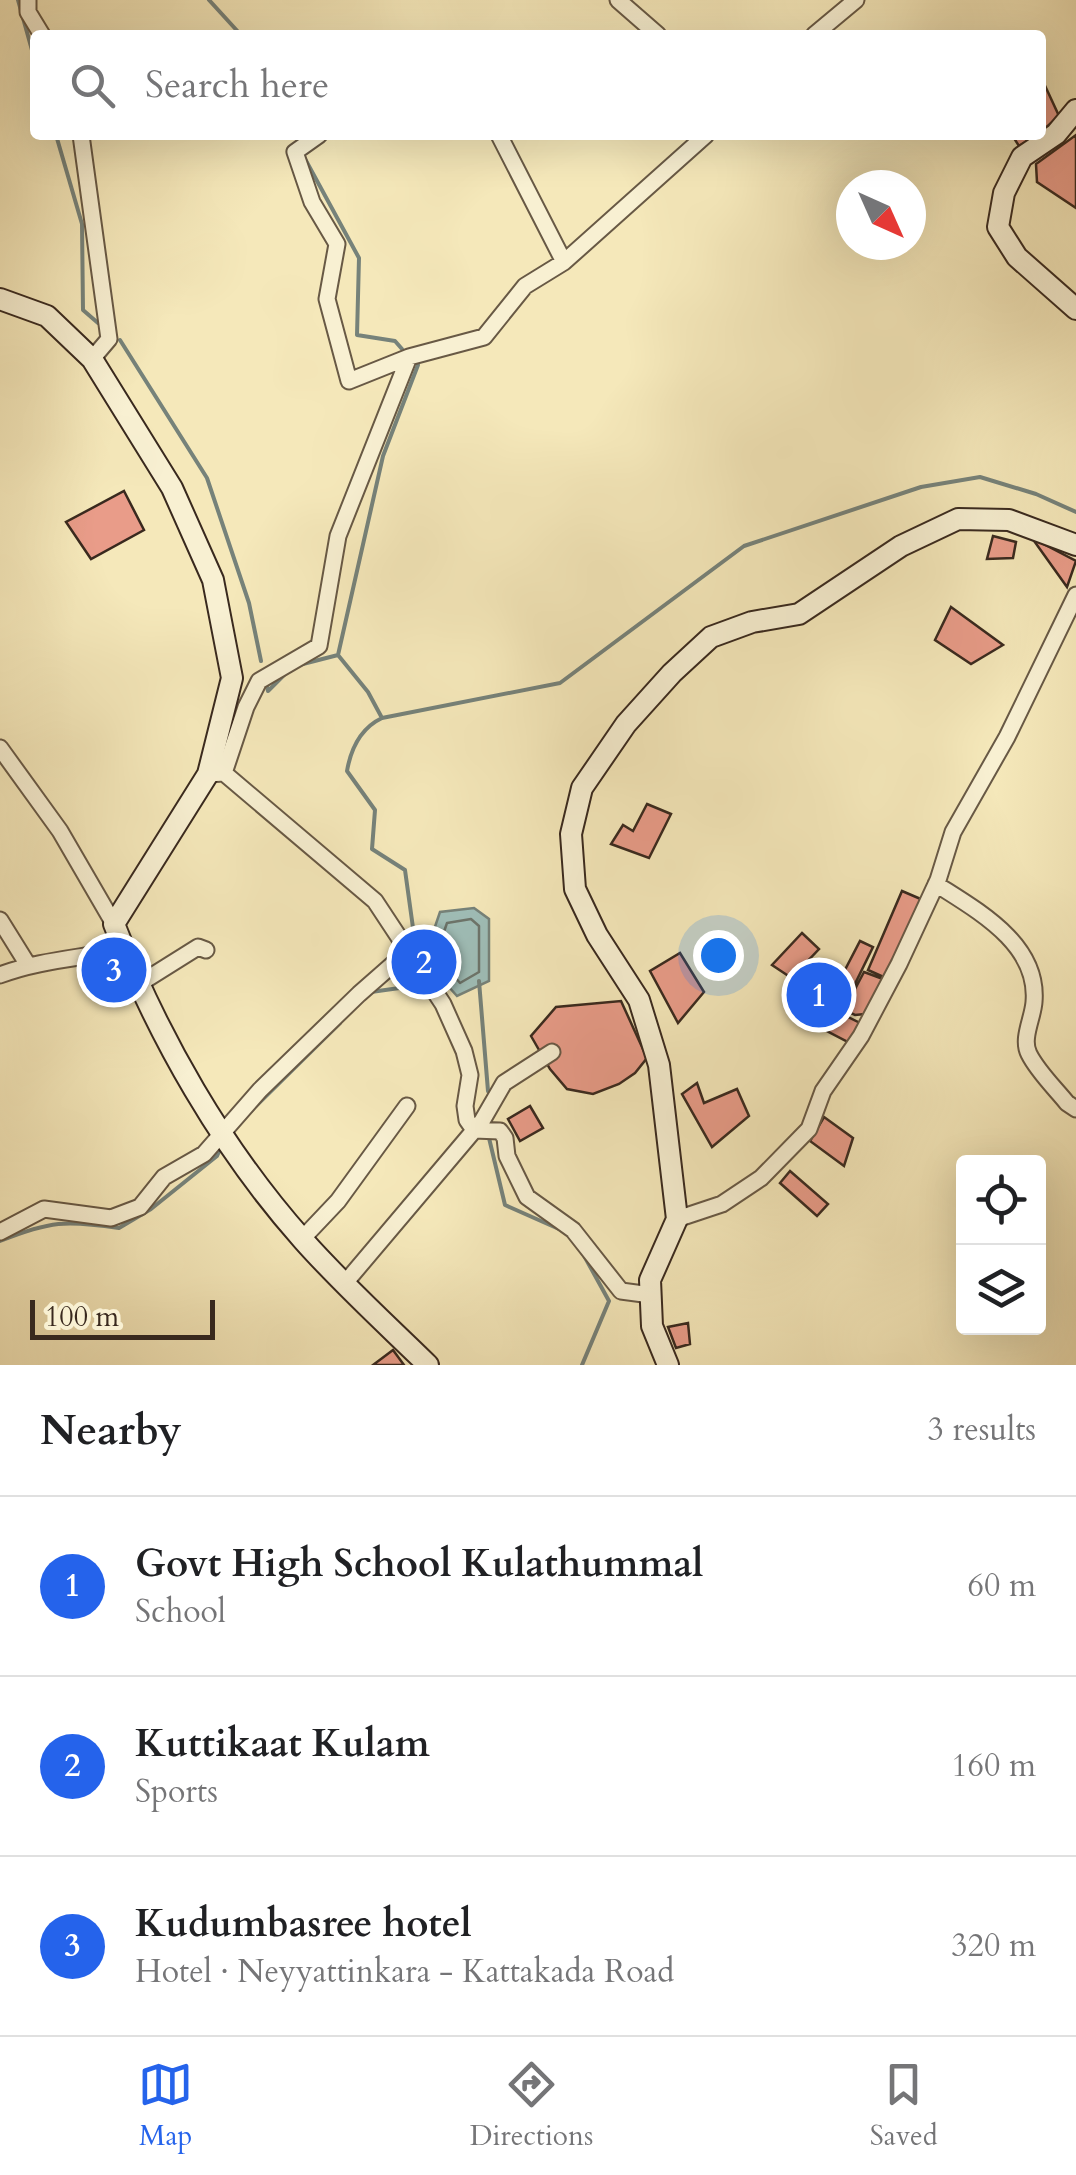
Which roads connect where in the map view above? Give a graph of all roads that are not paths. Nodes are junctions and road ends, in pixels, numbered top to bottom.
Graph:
1 (28, 0) edge
2 (618, 0) edge
3 (856, 0) edge
4 (39, 30) edge
5 (652, 30) edge
6 (820, 30) edge
7 (1076, 110) edge
8 (82, 140) edge
9 (502, 140) edge
10 (700, 140) edge
11 (307, 144) edge
12 (564, 262) junction
13 (0, 299) edge
14 (1076, 310) edge
15 (409, 357) junction
16 (92, 359) junction
17 (1076, 545) edge
18 (1076, 595) edge
19 (0, 748) edge
20 (216, 773) junction
21 (936, 884) junction
22 (0, 920) edge
23 (114, 924) junction
24 (124, 949) junction
25 (206, 950) dead end
26 (408, 952) junction
27 (28, 964) junction
28 (0, 975) edge
29 (139, 984) junction
30 (552, 1052) dead end
31 (407, 1106) dead end
32 (1076, 1109) edge
33 (474, 1130) junction
34 (223, 1132) junction
35 (677, 1220) junction
36 (0, 1232) edge
37 (302, 1239) junction
38 (346, 1283) junction
39 (650, 1295) junction
40 (428, 1365) edge
41 (668, 1365) edge

1 - 4 street
2 - 5 street
3 - 6 street
7 - 14 main road
8 - 16 street
9 - 12 street
10 - 12 street
11 - 15 street
12 - 15 street
13 - 16 main road
15 - 20 street
16 - 20 main road
17 - 35 main road
18 - 21 street
19 - 23 street
20 - 23 main road
20 - 26 street
21 - 32 street
21 - 35 street
22 - 27 street
23 - 24 main road
24 - 27 street
24 - 29 main road
25 - 29 street
26 - 33 street
26 - 34 street
27 - 28 street
29 - 34 main road
30 - 33 street
31 - 37 street
33 - 38 street
33 - 39 street
34 - 36 street
34 - 37 main road
35 - 39 main road
37 - 38 main road
38 - 40 main road
39 - 41 main road

